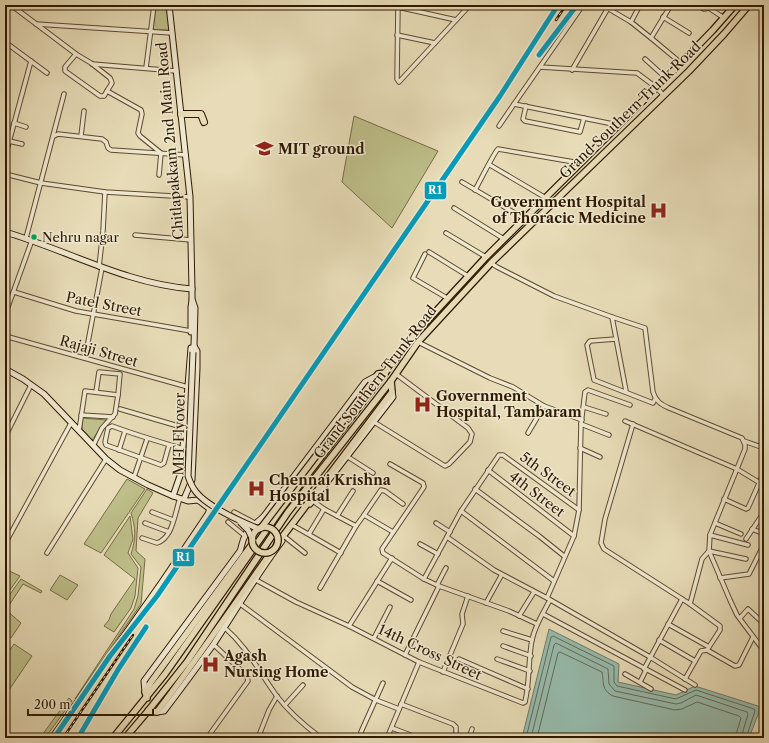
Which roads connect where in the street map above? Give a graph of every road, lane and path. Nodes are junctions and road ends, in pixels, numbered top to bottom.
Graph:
1 (12, 5) edge
2 (154, 5) edge
3 (169, 5) edge
4 (470, 5) edge
5 (583, 5) edge
6 (602, 5) edge
7 (640, 5) edge
8 (670, 5) edge
9 (697, 5) edge
10 (735, 5) edge
11 (749, 5) edge
12 (398, 6) edge
13 (608, 8) junction
14 (663, 17) junction
15 (724, 18) junction
16 (456, 20) junction
17 (631, 22) junction
18 (35, 24) junction
19 (151, 32) junction
20 (172, 33) junction
21 (689, 33) dead end
22 (397, 35) junction
23 (651, 38) junction
24 (5, 42) edge
25 (435, 43) junction
26 (76, 54) junction
27 (645, 59) dead end
28 (31, 61) junction
29 (91, 64) junction
30 (681, 64) junction
31 (540, 67) junction
32 (146, 68) junction
33 (572, 70) junction
34 (176, 71) junction
35 (47, 73) dead end
36 (666, 78) junction
37 (657, 88) junction
38 (107, 91) junction
39 (64, 94) dead end
40 (664, 96) junction
41 (514, 104) junction
42 (526, 106) junction
43 (84, 111) dead end
44 (181, 114) junction
45 (584, 118) junction
46 (204, 122) dead end
47 (14, 123) junction
48 (499, 126) dead end
49 (619, 126) junction
50 (26, 127) dead end
51 (81, 136) junction
52 (54, 137) junction
53 (9, 141) junction
54 (22, 144) dead end
55 (161, 153) junction
56 (186, 155) junction
57 (5, 158) edge
58 (581, 163) junction
59 (490, 165) junction
60 (5, 174) edge
61 (159, 175) dead end
62 (462, 182) dead end
63 (41, 183) junction
64 (475, 190) junction
65 (105, 192) junction
66 (190, 197) junction
67 (546, 198) junction
68 (454, 208) dead end
69 (525, 219) junction
70 (5, 232) edge
71 (446, 233) dead end
72 (135, 235) dead end
73 (26, 238) junction
74 (504, 239) junction
75 (32, 240) junction
76 (191, 240) junction
77 (486, 257) junction
78 (491, 263) junction
79 (101, 267) junction
80 (468, 276) junction
81 (192, 289) junction
82 (14, 292) junction
83 (447, 298) junction
84 (192, 299) junction
85 (5, 315) edge
86 (94, 315) junction
87 (612, 317) junction
88 (191, 331) junction
89 (5, 336) edge
90 (616, 339) junction
91 (418, 342) junction
92 (193, 348) junction
93 (86, 358) junction
94 (5, 369) edge
95 (385, 373) junction
96 (378, 374) junction
97 (396, 374) junction
98 (391, 381) junction
99 (32, 385) junction
100 (188, 387) junction
101 (96, 392) junction
102 (626, 392) junction
103 (390, 393) junction
104 (118, 395) junction
105 (656, 399) junction
106 (630, 405) dead end
107 (544, 406) junction
108 (584, 407) junction
109 (120, 409) dead end
110 (606, 414) dead end
111 (82, 415) junction
112 (113, 417) junction
113 (625, 421) dead end
114 (374, 422) junction
115 (582, 422) junction
116 (71, 423) junction
117 (633, 424) junction
118 (185, 428) junction
119 (79, 431) junction
120 (125, 431) junction
121 (528, 433) dead end
122 (609, 435) dead end
123 (5, 437) edge
124 (147, 439) junction
125 (744, 441) junction
126 (169, 445) junction
127 (93, 446) junction
128 (580, 448) junction
129 (764, 448) edge
130 (184, 449) junction
131 (119, 450) junction
132 (600, 456) dead end
133 (141, 457) junction
134 (348, 457) junction
135 (106, 459) junction
136 (390, 464) dead end
137 (737, 469) junction
138 (488, 470) junction
139 (764, 472) edge
140 (373, 473) dead end
141 (134, 477) junction
142 (762, 483) edge
143 (288, 484) junction
144 (475, 489) junction
145 (296, 490) junction
146 (353, 491) dead end
147 (173, 496) junction
148 (724, 499) junction
149 (184, 500) junction
150 (313, 501) junction
151 (403, 504) dead end
152 (324, 510) junction
153 (579, 510) junction
154 (460, 511) junction
155 (152, 512) dead end
156 (234, 512) dead end
157 (764, 512) edge
158 (364, 515) junction
159 (337, 516) junction
160 (237, 519) junction
161 (173, 520) junction
162 (228, 522) dead end
163 (145, 523) dead end
164 (255, 523) junction
165 (436, 523) dead end
166 (715, 523) junction
167 (294, 526) junction
168 (356, 526) junction
169 (260, 529) junction
170 (752, 529) junction
171 (169, 532) junction
172 (393, 532) junction
173 (450, 532) junction
174 (310, 534) junction
175 (741, 534) dead end
176 (764, 534) edge
177 (710, 535) junction
178 (245, 536) junction
179 (574, 536) junction
180 (285, 537) junction
181 (447, 537) junction
182 (142, 538) dead end
183 (746, 538) dead end
184 (253, 542) junction
185 (5, 544) edge
186 (277, 544) junction
187 (420, 544) dead end
188 (764, 544) edge
189 (748, 545) dead end
190 (272, 551) junction
191 (709, 551) junction
192 (341, 552) junction
193 (47, 553) dead end
194 (305, 553) dead end
195 (438, 554) junction
196 (564, 556) junction
197 (392, 558) junction
198 (746, 559) dead end
199 (446, 568) dead end
200 (501, 576) dead end
201 (720, 578) junction
202 (424, 579) junction
203 (256, 580) junction
204 (377, 581) junction
205 (554, 581) junction
206 (438, 585) junction
207 (320, 588) dead end
208 (534, 592) junction
209 (468, 596) junction
210 (549, 599) junction
211 (682, 599) junction
212 (411, 600) dead end
213 (239, 603) junction
214 (486, 603) junction
215 (690, 604) junction
216 (390, 607) dead end
217 (543, 614) junction
218 (519, 616) junction
219 (740, 618) junction
220 (537, 624) junction
221 (668, 624) junction
222 (764, 624) edge
223 (349, 626) junction
224 (224, 627) junction
225 (503, 631) dead end
226 (753, 637) junction
227 (374, 638) junction
228 (532, 640) junction
229 (659, 640) junction
230 (213, 644) junction
231 (503, 646) dead end
232 (708, 649) junction
233 (764, 651) edge
234 (405, 655) junction
235 (531, 656) junction
236 (650, 657) junction
237 (459, 659) dead end
238 (497, 659) dead end
239 (695, 661) junction
240 (419, 662) junction
241 (645, 669) junction
242 (530, 671) junction
243 (443, 672) junction
244 (625, 674) dead end
245 (685, 679) junction
246 (640, 682) junction
247 (383, 683) dead end
248 (303, 685) dead end
249 (695, 685) dead end
250 (528, 689) junction
251 (651, 689) dead end
252 (685, 690) dead end
253 (145, 692) junction
254 (277, 696) junction
255 (147, 698) junction
256 (376, 700) junction
257 (401, 704) junction
258 (285, 705) junction
259 (399, 710) junction
260 (148, 712) junction
261 (157, 712) junction
262 (392, 728) junction
263 (472, 729) dead end
264 (457, 737) edge
265 (52, 738) edge
266 (113, 738) edge
267 (126, 738) edge
268 (206, 738) edge
269 (258, 738) edge
270 (321, 738) edge
271 (361, 738) edge
272 (387, 738) edge
273 (418, 738) edge
274 (469, 738) edge

1 - 18 street
2 - 19 street
3 - 20 street, Chitlapakkam 2nd Main Road
4 - 16 street
5 - 31 street
6 - 13 street
7 - 17 street
8 - 14 street
9 - 15 street
10 - 15 main road, Grand Southern Trunk Road
11 - 40 main road, Grand Southern Trunk Road
12 - 16 street
12 - 22 street
13 - 17 street
13 - 33 street
14 - 21 street
14 - 23 street
15 - 30 main road, Grand Southern Trunk Road
16 - 25 street
17 - 23 street
18 - 19 street
18 - 26 street
19 - 20 street
19 - 32 street
20 - 34 street, Chitlapakkam 2nd Main Road
22 - 25 street
22 - 25 street
23 - 30 street
24 - 28 street
26 - 29 street
26 - 38 street
27 - 36 street
28 - 35 street
28 - 47 street
29 - 32 street
29 - 38 street
30 - 36 main road, Grand Southern Trunk Road
31 - 33 street
31 - 41 street
32 - 34 street
33 - 37 street
34 - 44 street, Chitlapakkam 2nd Main Road
36 - 37 main road, Grand Southern Trunk Road
37 - 40 street
37 - 49 main road, Grand Southern Trunk Road
38 - 55 street
39 - 52 street
40 - 78 main road, Grand Southern Trunk Road
41 - 42 street
41 - 48 street
42 - 45 street
42 - 45 street
43 - 51 street
44 - 46 highway
44 - 56 street, Chitlapakkam 2nd Main Road
45 - 49 street
47 - 50 street
47 - 53 street
49 - 58 main road, Grand Southern Trunk Road
51 - 52 street
51 - 55 street
52 - 63 street
53 - 54 street
53 - 57 street
55 - 56 street
55 - 61 street
56 - 66 street, Chitlapakkam 2nd Main Road
58 - 59 street
58 - 67 main road, Grand Southern Trunk Road
59 - 64 street
59 - 67 street
60 - 63 street
62 - 64 street
63 - 65 street
63 - 73 street
64 - 69 street
65 - 66 street
65 - 79 street
66 - 76 street, Chitlapakkam 2nd Main Road
67 - 69 main road, Grand Southern Trunk Road
68 - 74 street
69 - 74 main road, Grand Southern Trunk Road
70 - 73 street
71 - 77 street
72 - 76 street
73 - 75 street
74 - 77 main road, Grand Southern Trunk Road
75 - 79 street
75 - 82 street
76 - 81 street, Chitlapakkam 2nd Main Road
77 - 80 main road, Grand Southern Trunk Road
78 - 87 street
78 - 91 main road, Grand Southern Trunk Road
79 - 81 street
79 - 86 street
80 - 83 main road, Grand Southern Trunk Road
80 - 83 street
81 - 84 street, Chitlapakkam 2nd Main Road
82 - 85 street
82 - 86 street, Patel Street
83 - 95 main road, Grand Southern Trunk Road
84 - 88 street
84 - 92 street
86 - 88 street, Patel Street
86 - 93 street
87 - 90 street
87 - 105 street
88 - 92 street
89 - 93 street, Rajaji Street
90 - 102 street
90 - 102 street
91 - 97 main road, Grand Southern Trunk Road
91 - 107 street
92 - 100 street
92 - 149 street
92 - 160 street, MIT Flyover, bridge
93 - 100 street, Rajaji Street
94 - 99 street
95 - 96 main road
95 - 145 main road, Grand Southern Trunk Road
96 - 143 street
96 - 169 main road, bridge
97 - 98 main road, Grand Southern Trunk Road
97 - 114 street
98 - 103 main road
98 - 260 main road, Grand Southern Trunk Road
99 - 116 street
99 - 123 street
100 - 118 street
101 - 104 street
101 - 104 street
101 - 111 street
102 - 105 street
103 - 114 street
103 - 186 main road
104 - 112 street
105 - 125 street
106 - 108 street, 14th Cross Street
107 - 115 street
107 - 121 street
108 - 110 street
108 - 115 street, 14th Cross Street
109 - 118 street
111 - 112 street
111 - 119 street
112 - 127 street
113 - 117 street
114 - 134 street
115 - 122 street
115 - 128 street, 14th Cross Street
116 - 119 street
116 - 185 street
117 - 137 street
117 - 211 street
118 - 130 street
119 - 127 street
120 - 124 street
120 - 131 street
120 - 131 street
124 - 126 street
124 - 133 street
125 - 129 street
125 - 137 street
126 - 130 street
126 - 133 street
127 - 135 street
128 - 132 street
128 - 153 street, 14th Cross Street
130 - 147 street
131 - 133 street
133 - 141 street
134 - 140 street
134 - 150 street
135 - 141 street
135 - 193 street
136 - 172 street
137 - 142 street
137 - 148 street
138 - 144 street
138 - 153 street, 5th Street
138 - 179 street, 4th Street
139 - 142 street
141 - 147 street
142 - 148 street
143 - 145 main road
143 - 164 street
144 - 154 street
144 - 196 street
145 - 255 main road, Grand Southern Trunk Road
146 - 159 street
147 - 149 street
148 - 166 street
149 - 161 street
149 - 265 street
150 - 152 street
150 - 167 street
151 - 158 street
152 - 159 street
152 - 174 street
153 - 179 street, 14th Cross Street
154 - 173 street
154 - 205 street
155 - 161 street
156 - 164 street
157 - 170 street
158 - 168 street
158 - 172 street
159 - 168 street
160 - 169 street, MIT Flyover, bridge
160 - 184 street, MIT Flyover, bridge
161 - 171 street
162 - 178 street
163 - 171 street
164 - 178 street
165 - 173 street
166 - 175 street
166 - 177 street
167 - 174 street
167 - 180 street
168 - 192 street
169 - 184 main road, bridge
169 - 186 main road, bridge
170 - 176 street
170 - 183 street
171 - 182 street
172 - 197 street
173 - 181 street
174 - 192 street
177 - 189 street
177 - 191 street
178 - 253 street
179 - 196 street, 14th Cross Street
180 - 194 street
180 - 203 street
181 - 195 street
181 - 208 street
184 - 190 main road, bridge
184 - 253 main road
186 - 190 main road, bridge
187 - 195 street
188 - 201 street
190 - 261 main road
191 - 198 street
191 - 201 street
191 - 215 street
192 - 207 street
195 - 202 street
196 - 205 street, 14th Cross Street
197 - 202 street
197 - 204 street
199 - 206 street
200 - 214 street
201 - 219 street
202 - 206 street
203 - 213 street
203 - 223 street, 14th Cross Street
204 - 212 street
204 - 223 street
205 - 210 street, 14th Cross Street
206 - 209 street
206 - 234 street
208 - 210 street
208 - 218 street
209 - 214 street
209 - 243 street
210 - 217 street, 14th Cross Street
210 - 236 street
211 - 215 street
211 - 221 street
213 - 224 street
213 - 256 street
214 - 218 street
215 - 232 street
216 - 227 street
217 - 220 street, 14th Cross Street
217 - 241 street
218 - 220 street
219 - 222 street
219 - 226 street
220 - 228 street, 14th Cross Street
221 - 229 street
221 - 232 street
223 - 227 street, 14th Cross Street
224 - 230 street
224 - 254 street
225 - 228 street
226 - 232 street
226 - 233 street
227 - 234 street, 14th Cross Street
228 - 235 street, 14th Cross Street
229 - 236 street
229 - 239 street
230 - 261 street
230 - 268 street
231 - 235 street
232 - 239 street
234 - 240 street, 14th Cross Street
235 - 242 street, 14th Cross Street
236 - 241 street
236 - 245 street
237 - 250 street
238 - 242 street
239 - 245 street
240 - 243 street, 14th Cross Street
240 - 257 street
241 - 246 street
241 - 252 street
242 - 250 street, 14th Cross Street
243 - 250 street, 14th Cross Street
244 - 246 street
245 - 249 street
246 - 251 street
247 - 256 street
248 - 258 street
253 - 255 main road
254 - 258 street
254 - 269 street
255 - 266 main road, Grand Southern Trunk Road
256 - 259 street
256 - 271 street
257 - 259 street
257 - 264 street
258 - 270 street
259 - 262 street
260 - 261 main road
260 - 267 main road, Grand Southern Trunk Road
262 - 272 street
262 - 273 street
263 - 274 street

